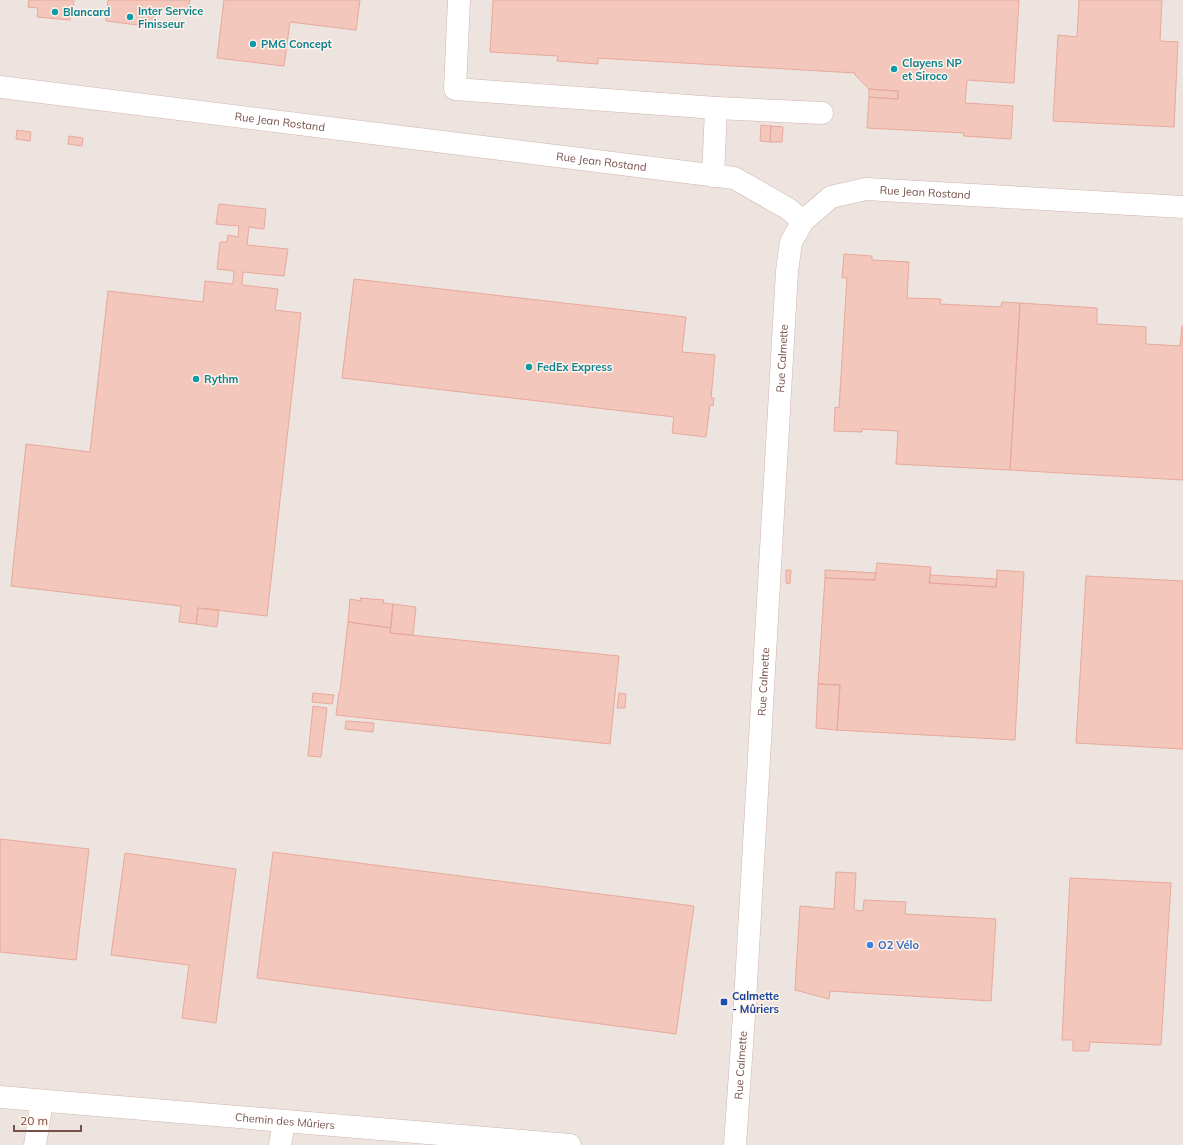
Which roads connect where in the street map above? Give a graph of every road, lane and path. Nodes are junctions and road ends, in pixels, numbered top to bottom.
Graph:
1 (459, 0) edge
2 (0, 87) edge
3 (716, 108) junction
4 (822, 113) dead end
5 (713, 176) junction
6 (1183, 207) edge
7 (803, 222) junction
8 (0, 1097) edge
9 (42, 1101) junction
10 (284, 1122) junction
11 (35, 1145) edge
12 (280, 1145) edge
13 (570, 1145) edge
14 (735, 1145) edge

1 - 3 street
2 - 5 street, Rue Jean Rostand
3 - 4 street
3 - 5 street
5 - 7 street, Rue Jean Rostand
6 - 7 street, Rue Jean Rostand
7 - 14 street, Rue Calmette
8 - 9 street, Chemin des Mûriers
9 - 10 street, Chemin des Mûriers
9 - 11 street
10 - 12 street
10 - 13 street, Chemin des Mûriers

